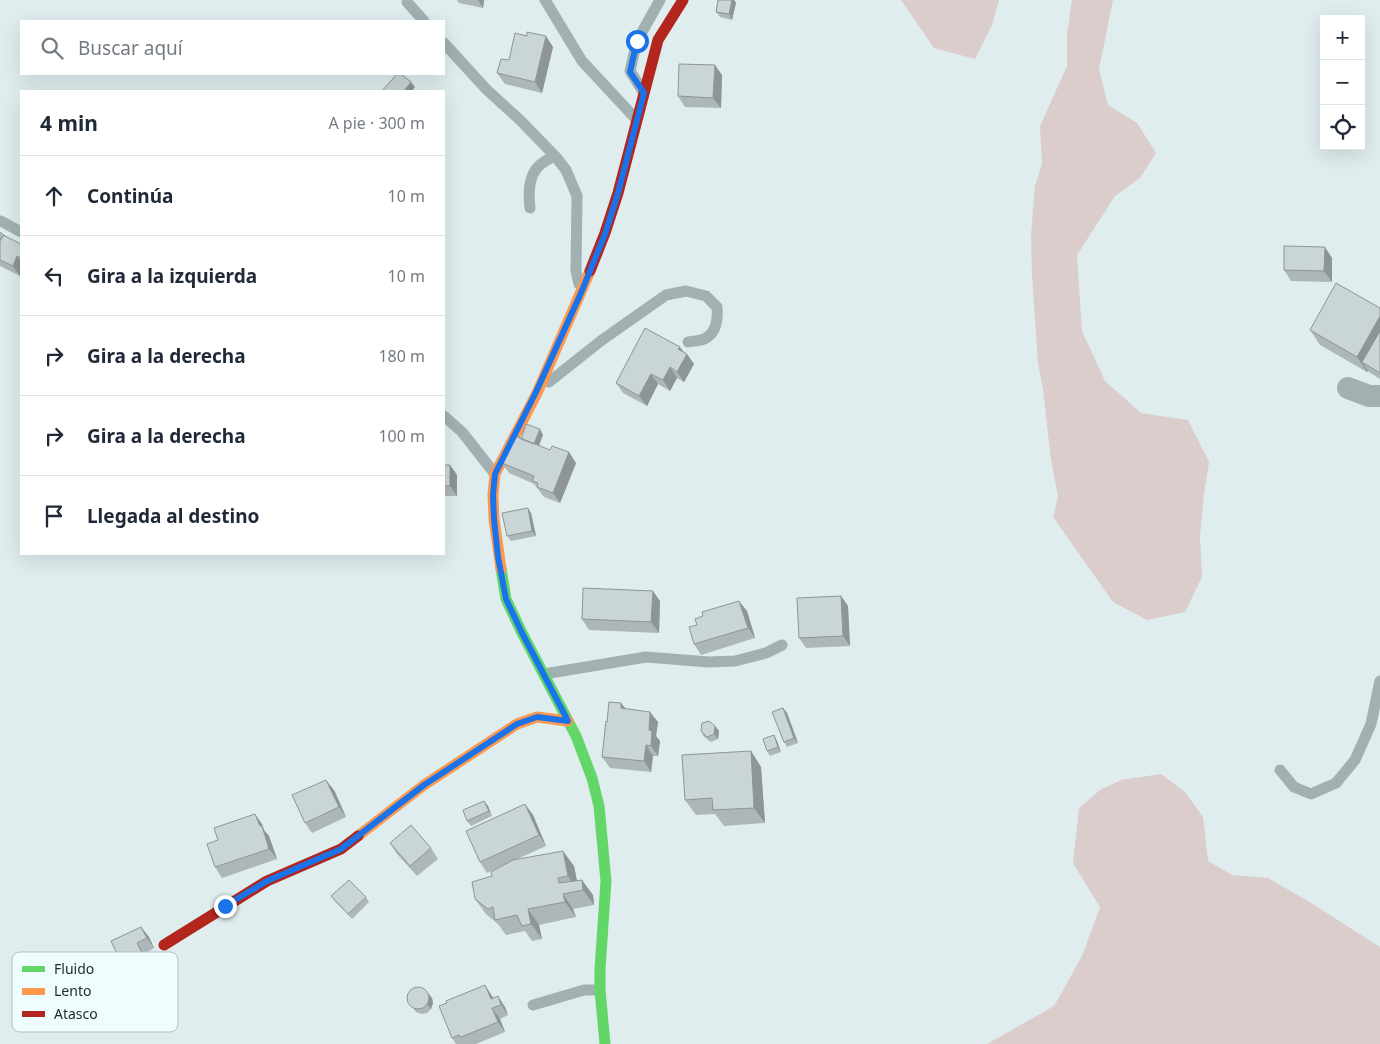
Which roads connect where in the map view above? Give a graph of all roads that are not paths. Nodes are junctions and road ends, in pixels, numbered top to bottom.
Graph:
1 (545, 0) edge
2 (660, 0) edge
3 (683, 0) edge
4 (407, 2) dead end
5 (423, 20) edge
6 (445, 44) edge
7 (644, 93) junction
8 (636, 120) junction
9 (555, 156) junction
10 (530, 208) dead end
11 (1, 221) edge
12 (20, 231) edge
13 (581, 293) junction
14 (688, 342) dead end
15 (1348, 388) dead end
16 (536, 392) junction
17 (1380, 396) edge
18 (445, 417) edge
19 (495, 474) junction
20 (782, 645) dead end
21 (544, 674) junction
22 (1380, 682) edge
23 (568, 721) junction
24 (1280, 770) dead end
25 (164, 945) dead end
26 (600, 990) junction
27 (533, 1005) dead end
28 (605, 1044) edge

1 - 8 lane
2 - 7 lane
3 - 7 street
4 - 5 lane
6 - 9 lane
7 - 8 street
8 - 13 street
9 - 10 lane
9 - 13 lane
11 - 12 lane
13 - 16 street
14 - 16 lane
15 - 17 street
16 - 19 street
18 - 19 lane
19 - 21 street
20 - 21 lane
21 - 23 street
22 - 24 lane
23 - 25 street
23 - 26 street
26 - 27 lane
26 - 28 street

